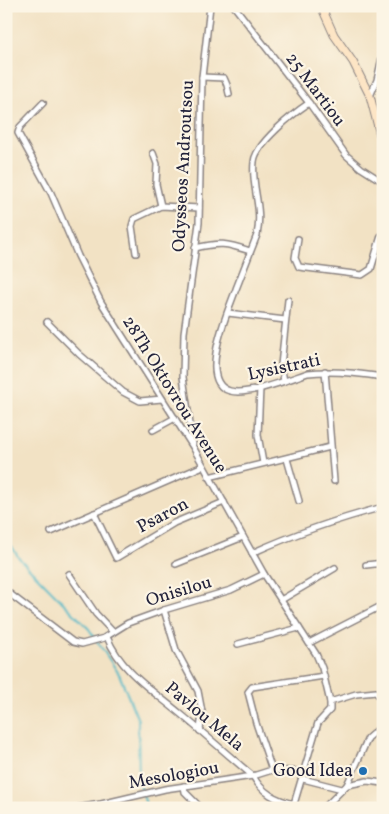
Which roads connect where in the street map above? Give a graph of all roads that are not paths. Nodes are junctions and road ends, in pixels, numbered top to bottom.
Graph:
1 (210, 6) edge
2 (234, 6) edge
3 (321, 6) edge
4 (383, 53) edge
5 (202, 77) junction
6 (229, 94) dead end
7 (370, 96) junction
8 (309, 103) junction
9 (43, 104) dead end
10 (383, 145) edge
11 (153, 153) dead end
12 (383, 182) edge
13 (161, 206) junction
14 (199, 208) junction
15 (383, 236) edge
16 (298, 239) dead end
17 (195, 248) junction
18 (250, 251) junction
19 (136, 253) dead end
20 (288, 300) dead end
21 (228, 313) junction
22 (285, 320) junction
23 (47, 322) dead end
24 (325, 371) junction
25 (383, 377) edge
26 (284, 381) junction
27 (260, 388) junction
28 (162, 399) junction
29 (175, 418) junction
30 (153, 430) dead end
31 (193, 447) junction
32 (330, 447) junction
33 (287, 459) junction
34 (263, 463) junction
35 (203, 466) junction
36 (209, 477) junction
37 (334, 481) dead end
38 (299, 501) dead end
39 (224, 502) junction
40 (383, 507) edge
41 (94, 513) junction
42 (51, 532) dead end
43 (243, 537) junction
44 (252, 553) junction
45 (383, 563) edge
46 (176, 564) dead end
47 (366, 565) dead end
48 (335, 568) dead end
49 (69, 574) dead end
50 (264, 574) junction
51 (6, 591) edge
52 (281, 600) junction
53 (383, 605) edge
54 (164, 610) junction
55 (299, 628) junction
56 (113, 632) junction
57 (105, 637) junction
58 (309, 643) junction
59 (238, 644) dead end
60 (324, 676) junction
61 (330, 702) junction
62 (383, 724) edge
63 (200, 731) junction
64 (272, 770) junction
65 (305, 772) junction
66 (253, 776) junction
67 (303, 778) junction
68 (383, 783) edge
69 (184, 786) junction
70 (345, 787) junction
71 (102, 806) edge
72 (295, 806) edge
73 (77, 808) edge
74 (201, 808) edge
75 (324, 808) edge

1 - 5 street, Odysseos Androutsou
2 - 8 street, 25 Martiou
3 - 7 street
4 - 7 street
5 - 6 street
5 - 14 street, Odysseos Androutsou
7 - 10 street
8 - 12 street, 25 Martiou
8 - 18 street
9 - 28 street, 28Th Oktovrou Avenue
11 - 13 street
13 - 14 street
13 - 19 street
14 - 17 street, Odysseos Androutsou
15 - 16 street
17 - 18 street
17 - 31 street, Odysseos Androutsou
18 - 21 street
20 - 22 street
21 - 22 street
21 - 27 street, Lysistrati
22 - 26 street
23 - 28 street
24 - 25 street, Lysistrati
24 - 26 street, Lysistrati
24 - 32 street
26 - 27 street, Lysistrati
27 - 34 street
28 - 29 street, 28Th Oktovrou Avenue
29 - 30 street
29 - 31 street, 28Th Oktovrou Avenue
31 - 35 street, 28Th Oktovrou Avenue
32 - 33 street
32 - 37 street
33 - 34 street
33 - 38 street
34 - 36 street
35 - 36 street, 28Th Oktovrou Avenue
35 - 41 street
36 - 39 street, 28Th Oktovrou Avenue
39 - 41 street, Psaron
39 - 43 street, 28Th Oktovrou Avenue
40 - 44 street
41 - 42 street
43 - 44 street, 28Th Oktovrou Avenue
43 - 46 street
44 - 50 street, 28Th Oktovrou Avenue
45 - 47 street
48 - 52 street
49 - 56 street
50 - 52 street, 28Th Oktovrou Avenue
50 - 54 street, Onisilou
51 - 57 street, Onisilou
52 - 55 street, 28Th Oktovrou Avenue
53 - 58 street
54 - 56 street, Onisilou
54 - 63 street
55 - 58 street, 28Th Oktovrou Avenue
55 - 59 street
56 - 57 street, Onisilou
57 - 63 street, Pavlou Mela
58 - 60 street, 28Th Oktovrou Avenue
60 - 61 street, 28Th Oktovrou Avenue
60 - 64 street
61 - 62 street
61 - 65 street
62 - 70 street
63 - 66 street, Pavlou Mela
64 - 65 street, Mesologiou
64 - 66 street, Mesologiou
65 - 67 street
66 - 69 street, Mesologiou
66 - 72 street, Pavlou Mela
67 - 70 street
67 - 72 street
68 - 70 street
69 - 71 street, Mesologiou
69 - 74 street
70 - 75 street
71 - 73 street, Mesologiou

